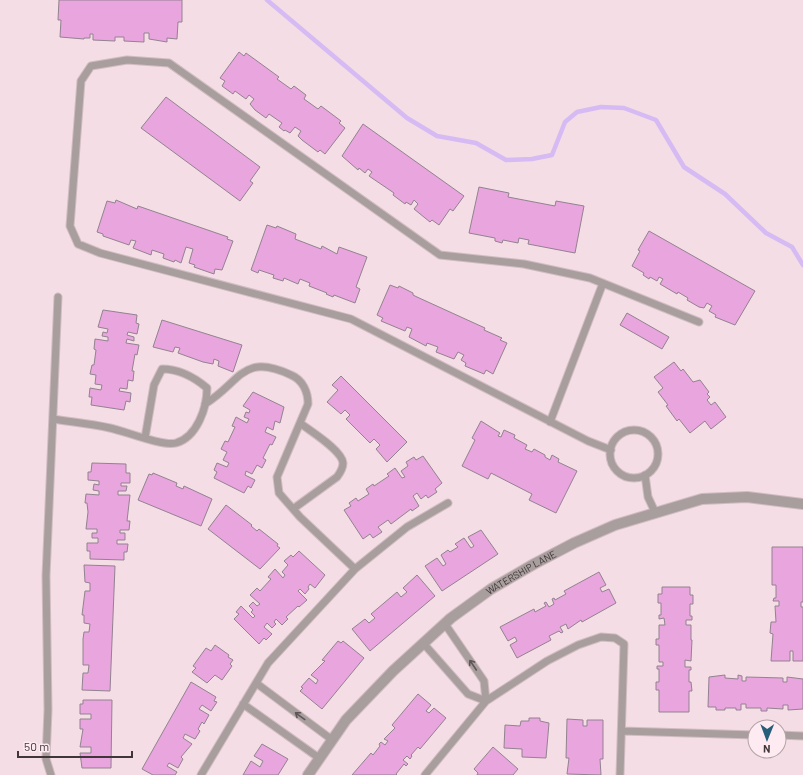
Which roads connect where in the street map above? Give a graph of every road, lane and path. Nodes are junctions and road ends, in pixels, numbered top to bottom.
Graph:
1 (603, 283) junction
2 (58, 297) dead end
3 (699, 322) dead end
4 (205, 404) junction
5 (53, 419) junction
6 (550, 422) junction
7 (300, 423) junction
8 (145, 438) junction
9 (610, 450) junction
10 (645, 475) junction
11 (448, 503) dead end
12 (803, 504) edge
13 (293, 509) junction
14 (655, 512) junction
15 (356, 569) junction
16 (445, 624) junction
17 (424, 644) junction
18 (256, 684) junction
19 (486, 701) junction
20 (243, 704) junction
21 (622, 731) junction
22 (747, 735) edge
23 (787, 735) edge
24 (803, 736) edge
25 (331, 739) junction
26 (319, 758) junction
27 (51, 775) edge
28 (201, 775) edge
29 (308, 775) edge
30 (425, 775) edge
31 (620, 775) edge

1 - 3 lane
1 - 6 lane
1 - 6 lane
2 - 5 lane
4 - 7 lane
4 - 8 lane
4 - 8 lane
5 - 8 lane
5 - 27 lane
6 - 9 lane
7 - 13 lane
7 - 13 lane
9 - 10 lane
9 - 10 lane
10 - 14 lane
11 - 15 lane
12 - 14 street, WATERSHIP LANE
13 - 15 lane
14 - 16 street, WATERSHIP LANE
15 - 18 lane
16 - 17 street, WATERSHIP LANE
19 -> 16 lane
17 - 19 lane
17 - 25 street, WATERSHIP LANE
18 - 20 lane
25 -> 18 lane
19 - 21 lane
19 - 30 lane
20 - 26 lane
20 - 28 lane
21 - 22 lane
21 - 31 lane
23 - 24 lane
25 - 26 street, WATERSHIP LANE
26 - 29 street, WATERSHIP LANE

